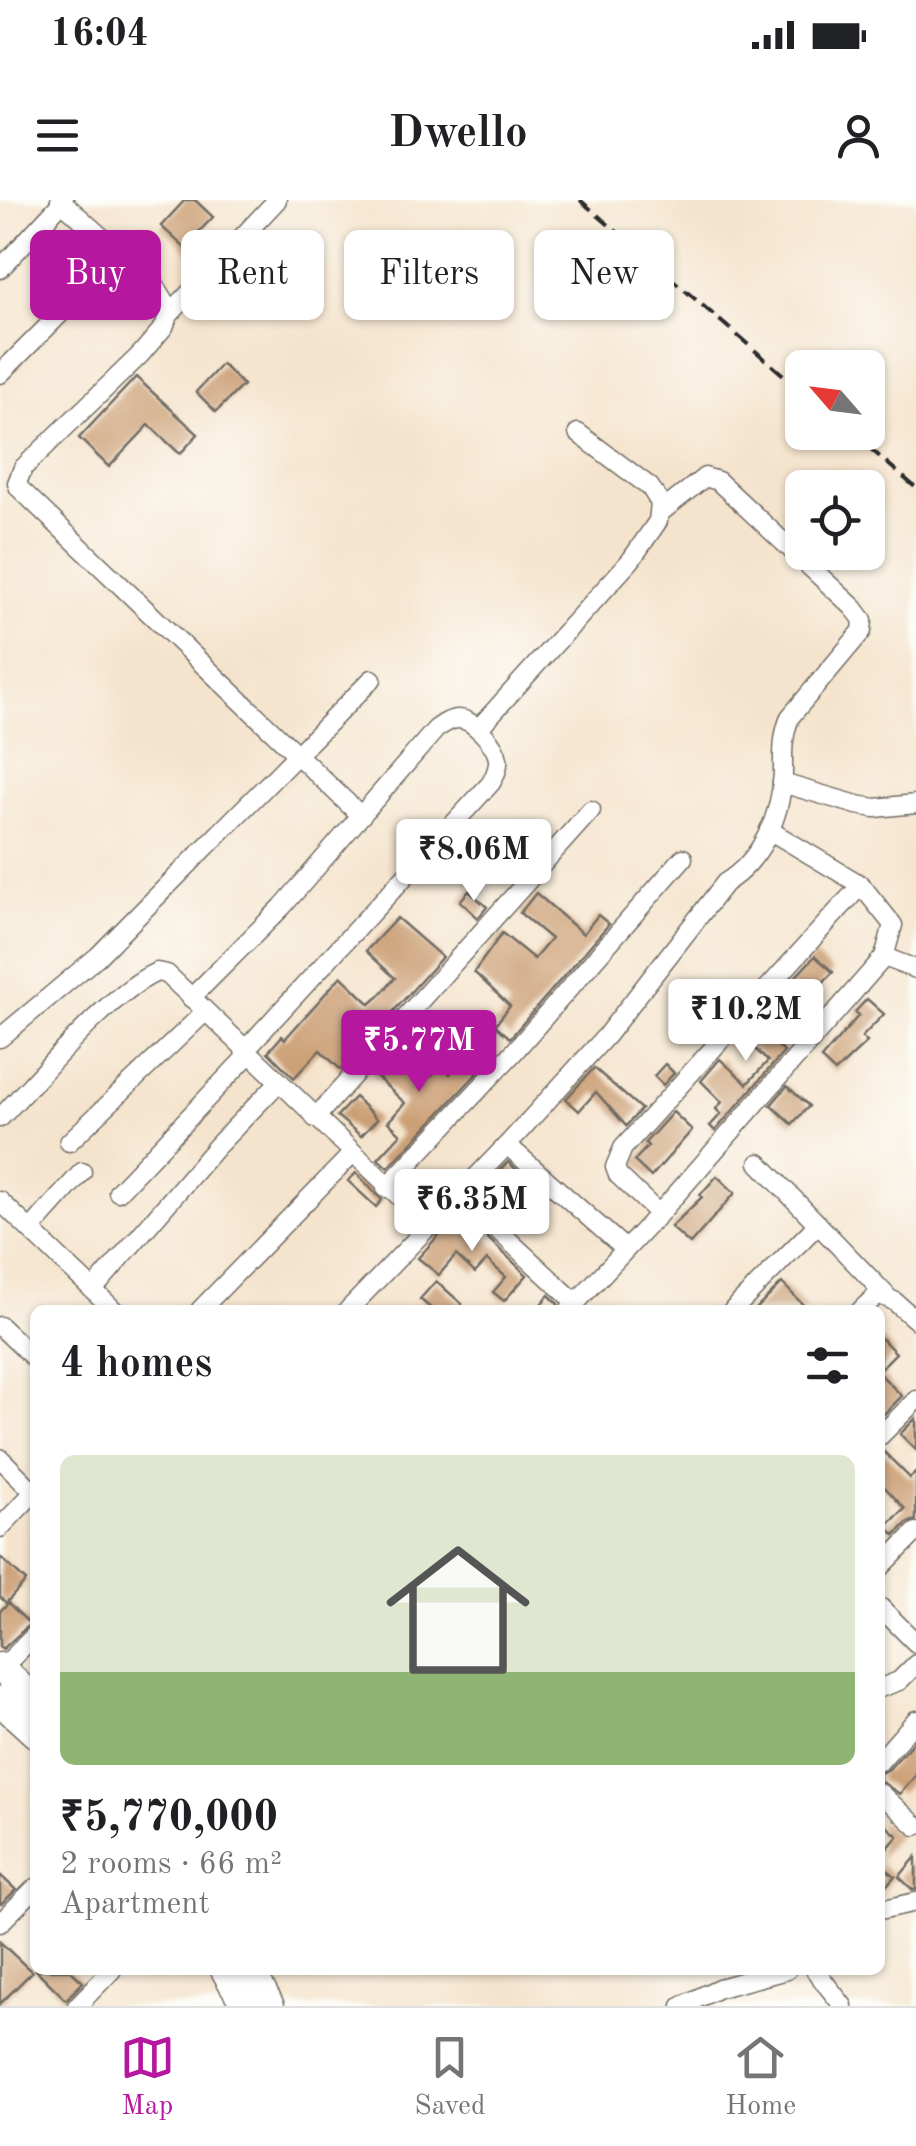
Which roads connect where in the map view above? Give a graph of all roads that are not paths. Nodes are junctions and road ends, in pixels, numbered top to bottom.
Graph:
1 (277, 200) edge
2 (62, 201) edge
3 (93, 230) edge
4 (0, 269) edge
5 (161, 292) edge
6 (168, 316) junction
7 (54, 320) edge
8 (0, 374) edge
9 (578, 433) dead end
10 (660, 512) junction
11 (372, 680) dead end
12 (478, 730) junction
13 (299, 757) junction
14 (782, 783) junction
15 (916, 804) edge
16 (591, 810) dead end
17 (360, 816) junction
18 (769, 830) junction
19 (683, 858) dead end
20 (860, 886) junction
21 (884, 957) junction
22 (916, 969) edge
23 (198, 1005) junction
24 (0, 1038) edge
25 (246, 1053) junction
26 (278, 1082) junction
27 (0, 1118) edge
28 (315, 1118) junction
29 (69, 1142) dead end
30 (506, 1145) junction
31 (352, 1154) junction
32 (759, 1163) dead end
33 (82, 1172) dead end
34 (386, 1188) junction
35 (118, 1192) dead end
36 (460, 1194) junction
37 (0, 1201) edge
38 (660, 1214) junction
39 (818, 1224) junction
40 (430, 1226) junction
41 (30, 1230) junction
42 (626, 1249) junction
43 (93, 1290) junction
44 (886, 1296) junction
45 (109, 1305) edge
46 (205, 1305) edge
47 (353, 1305) edge
48 (571, 1305) edge
49 (573, 1305) edge
50 (737, 1305) edge
51 (866, 1305) edge
52 (916, 1320) edge
53 (0, 1326) edge
54 (30, 1355) edge
55 (916, 1400) edge
56 (885, 1431) edge
57 (0, 1458) edge
58 (30, 1487) edge
59 (30, 1495) edge
60 (0, 1528) edge
61 (916, 1532) edge
62 (885, 1563) edge
63 (885, 1612) edge
64 (30, 1640) edge
65 (916, 1642) edge
66 (916, 1664) edge
67 (1, 1668) edge
68 (885, 1686) edge
69 (17, 1716) edge
70 (915, 1723) edge
71 (885, 1756) edge
72 (885, 1798) edge
73 (916, 1826) edge
74 (30, 1893) edge
75 (916, 1902) edge
76 (885, 1909) edge
77 (0, 1923) edge
78 (107, 1975) edge
79 (229, 1975) edge
80 (253, 1975) edge
81 (767, 1975) edge
82 (819, 1975) edge
83 (77, 2006) edge
84 (246, 2006) edge
85 (270, 2006) edge
86 (682, 2006) edge
87 (844, 2006) edge

1 - 6 street
2 - 3 street
2 - 4 street
5 - 6 street
6 - 13 street
7 - 8 street
9 - 10 street
10 - 12 street
10 - 14 street
11 - 13 street
12 - 17 street
12 - 25 street
13 - 17 street
13 - 24 street
14 - 15 street
14 - 18 street
16 - 28 street
17 - 23 street
18 - 20 street
18 - 30 street
19 - 34 street
20 - 21 street
20 - 38 street
21 - 22 street
21 - 38 street
23 - 25 street
23 - 27 street
23 - 29 street
25 - 26 street
25 - 35 street
26 - 28 street
26 - 43 street
28 - 31 street
30 - 36 street
30 - 42 street
31 - 34 street
31 - 46 street
32 - 39 street
33 - 41 street
34 - 40 street
36 - 40 street
36 - 48 street
37 - 41 street
38 - 42 street
39 - 44 street
39 - 50 street
40 - 47 street
41 - 43 street
42 - 49 street
43 - 45 street
44 - 51 street
44 - 52 street
53 - 54 street
55 - 56 street
57 - 58 street
59 - 60 street
61 - 62 street
63 - 65 street
64 - 67 street
66 - 68 street
67 - 69 main road
70 - 71 street
72 - 73 street
74 - 77 street
75 - 76 street
78 - 83 street
79 - 84 main road
80 - 85 main road
81 - 86 street
82 - 87 street

